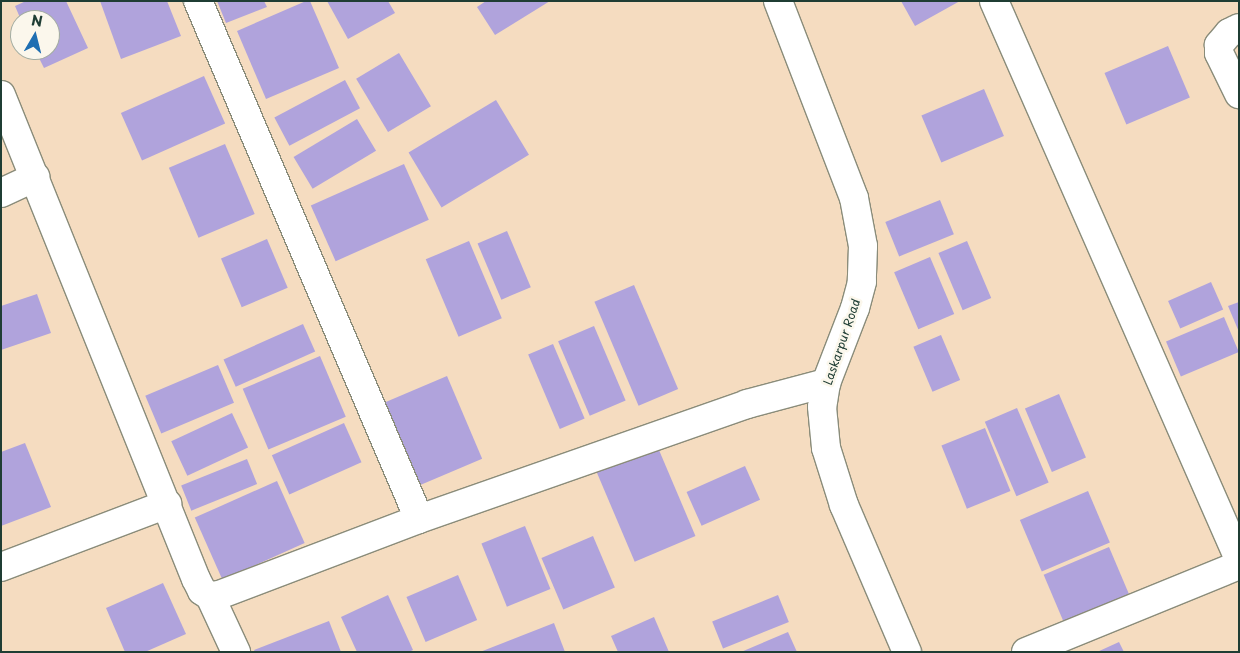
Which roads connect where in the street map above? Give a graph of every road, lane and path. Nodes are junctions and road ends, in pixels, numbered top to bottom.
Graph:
1 (198, 1) edge
2 (778, 1) edge
3 (994, 1) edge
4 (1239, 28) edge
5 (1239, 94) edge
6 (1, 95) edge
7 (35, 177) junction
8 (1, 193) edge
9 (826, 383) junction
10 (167, 504) junction
11 (419, 519) junction
12 (1239, 559) edge
13 (1239, 565) edge
14 (1, 567) edge
15 (210, 596) junction
16 (236, 652) edge
17 (907, 652) edge
18 (1026, 652) edge

1 - 11 street
2 - 9 street, Laskarpur Road
3 - 12 street
4 - 5 street
6 - 7 street
7 - 8 street
7 - 10 street
9 - 11 street
9 - 17 street, Laskarpur Road
10 - 14 street
10 - 15 street
11 - 15 street
13 - 18 street
15 - 16 street

